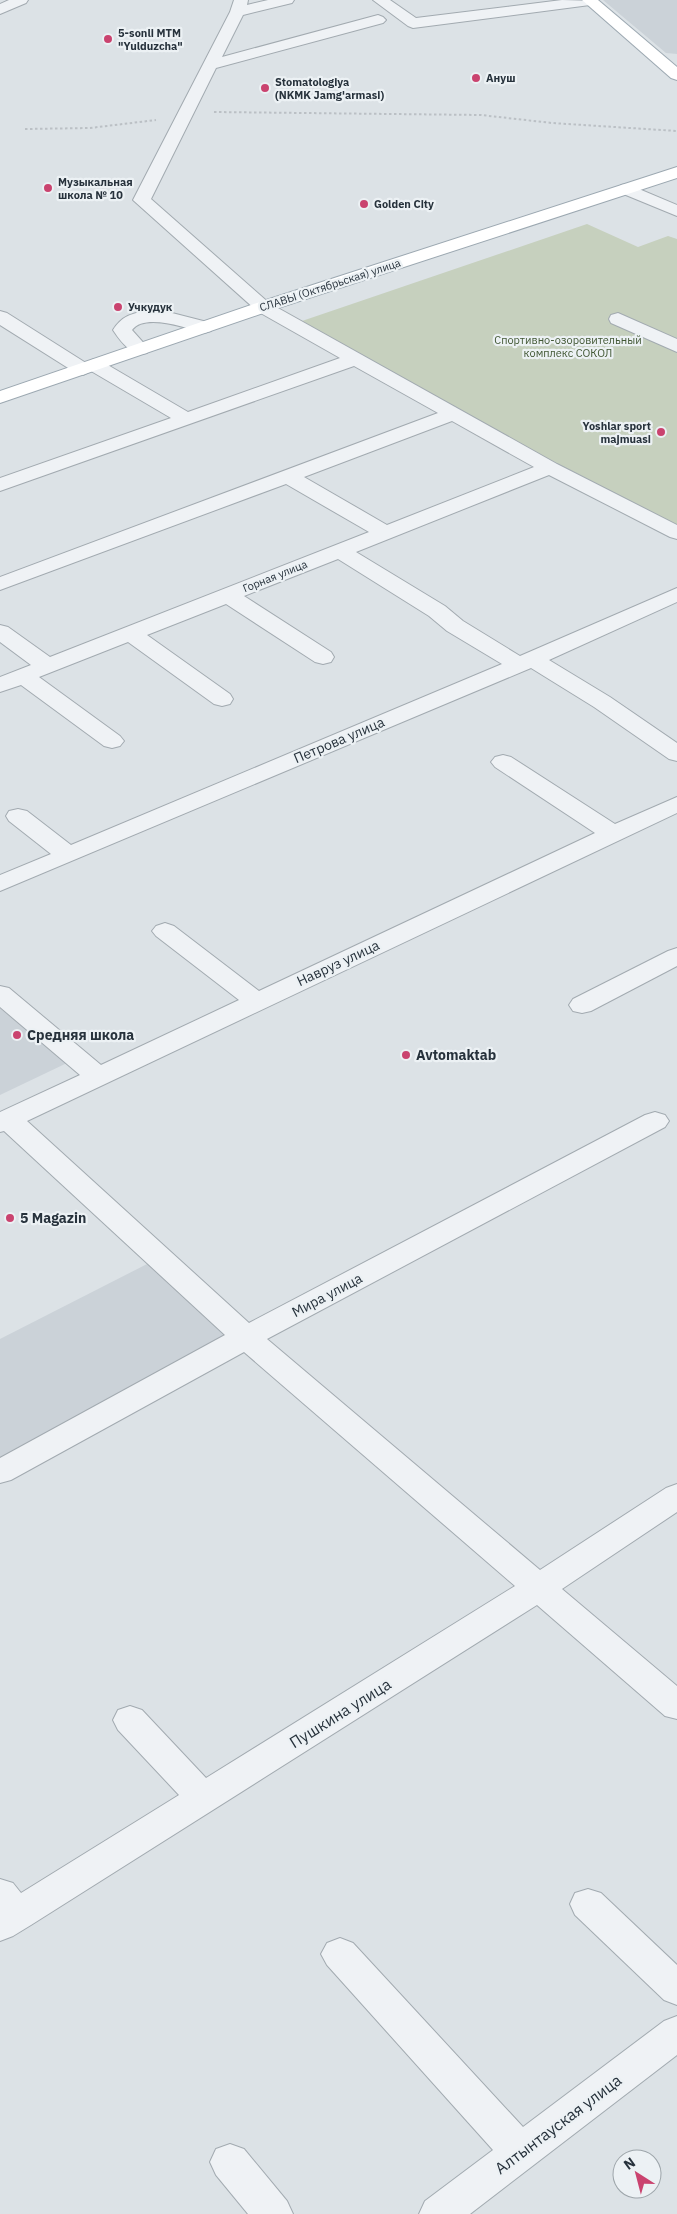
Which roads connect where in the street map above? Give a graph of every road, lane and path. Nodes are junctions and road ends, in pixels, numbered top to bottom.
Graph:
1 (21, 0) edge
2 (287, 0) edge
3 (380, 0) edge
4 (590, 1) edge
5 (565, 2) edge
6 (239, 6) edge
7 (423, 7) dead end
8 (0, 10) edge
9 (398, 13) junction
10 (378, 20) dead end
11 (210, 65) junction
12 (677, 75) edge
13 (184, 116) junction
14 (24, 129) dead end
15 (677, 132) edge
16 (671, 172) edge
17 (627, 189) junction
18 (677, 211) edge
19 (263, 307) junction
20 (0, 317) edge
21 (618, 319) dead end
22 (204, 327) junction
23 (677, 346) edge
24 (140, 349) junction
25 (356, 359) junction
26 (89, 367) junction
27 (0, 397) edge
28 (454, 414) junction
29 (187, 419) junction
30 (550, 468) junction
31 (287, 476) junction
32 (0, 485) edge
33 (385, 533) junction
34 (677, 534) edge
35 (339, 551) junction
36 (0, 584) edge
37 (677, 594) edge
38 (227, 595) junction
39 (0, 632) edge
40 (130, 633) junction
41 (323, 657) dead end
42 (525, 662) junction
43 (48, 666) junction
44 (23, 676) junction
45 (0, 685) edge
46 (222, 699) dead end
47 (112, 741) dead end
48 (677, 754) edge
49 (504, 762) dead end
50 (677, 804) edge
51 (18, 816) dead end
52 (613, 834) junction
53 (68, 855) junction
54 (0, 884) edge
55 (165, 931) dead end
56 (677, 956) edge
57 (0, 994) edge
58 (256, 1001) junction
59 (582, 1005) dead end
60 (98, 1076) junction
61 (4, 1121) edge
62 (655, 1121) dead end
63 (246, 1337) junction
64 (0, 1472) edge
65 (677, 1496) edge
66 (540, 1587) junction
67 (677, 1706) edge
68 (130, 1720) dead end
69 (203, 1798) junction
70 (588, 1904) dead end
71 (6, 1911) edge
72 (340, 1954) dead end
73 (677, 1990) edge
74 (677, 2034) edge
75 (520, 2152) junction
76 (230, 2162) dead end
77 (273, 2214) edge
78 (439, 2214) edge

1 - 8 street
2 - 6 street
3 - 9 street
4 - 5 street
4 - 12 main road
5 - 9 street
6 - 11 street
7 - 9 street
10 - 11 street
11 - 13 street
13 - 14 path
13 - 15 path
13 - 19 street
16 - 17 main road, СЛАВЫ (Октябрьская) улица
17 - 18 street
17 - 19 main road, СЛАВЫ (Октябрьская) улица
19 - 22 main road, СЛАВЫ (Октябрьская) улица
19 - 25 street
20 - 26 street
21 - 23 street
22 - 24 main road, СЛАВЫ (Октябрьская) улица
22 - 24 street
24 - 26 main road, СЛАВЫ (Октябрьская) улица
25 - 28 street
25 - 29 street
26 - 27 main road, СЛАВЫ (Октябрьская) улица
26 - 29 street
28 - 30 street
28 - 31 street
29 - 32 street
30 - 33 street, Горная улица
30 - 34 street
31 - 33 street
31 - 36 street
33 - 35 street, Горная улица
35 - 38 street, Горная улица
35 - 42 street
37 - 42 street, Петрова улица
38 - 40 street, Горная улица
38 - 41 street
39 - 43 street
40 - 43 street, Горная улица
40 - 46 street
42 - 48 street
42 - 53 street, Петрова улица
43 - 44 street, Горная улица
44 - 45 street, Горная улица
44 - 47 street
49 - 52 street
50 - 52 street, Навруз улица
51 - 53 street
52 - 58 street, Навруз улица
53 - 54 street, Петрова улица
55 - 58 street
56 - 59 street
57 - 60 street
58 - 60 street, Навруз улица
60 - 61 street, Навруз улица
61 - 63 street
62 - 63 street, Мира улица
63 - 64 street, Мира улица
63 - 66 street
65 - 66 street, Пушкина улица
66 - 67 street
66 - 69 street, Пушкина улица
68 - 69 street
69 - 71 street, Пушкина улица
70 - 73 street
72 - 75 street
74 - 75 street, Алтынтауская улица
75 - 78 street, Алтынтауская улица
76 - 77 street

